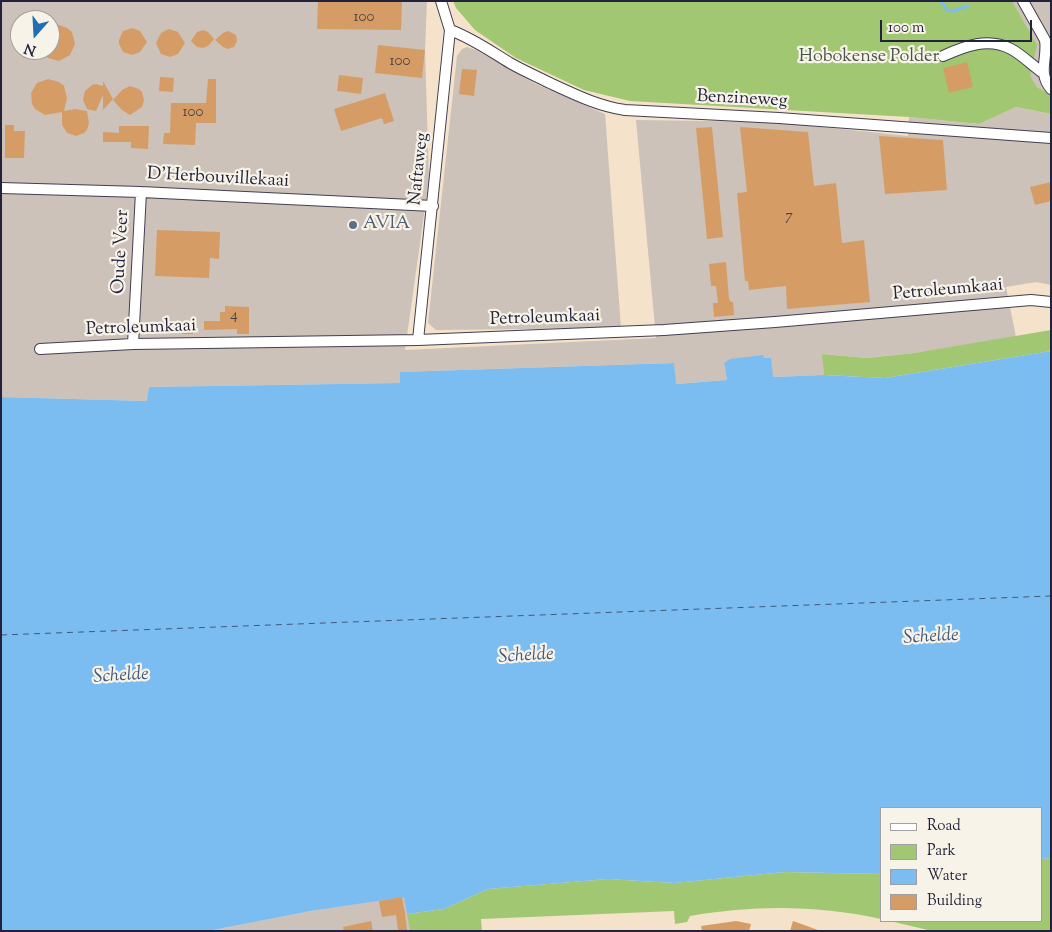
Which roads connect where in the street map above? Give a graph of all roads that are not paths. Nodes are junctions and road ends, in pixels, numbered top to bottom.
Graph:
1 (442, 1) edge
2 (1023, 1) edge
3 (450, 30) junction
4 (943, 56) dead end
5 (1043, 73) junction
6 (1051, 88) edge
7 (1051, 138) edge
8 (1, 188) edge
9 (141, 192) junction
10 (433, 206) junction
11 (1051, 302) edge
12 (418, 340) junction
13 (133, 344) junction
14 (40, 349) dead end

1 - 3 street, Naftaweg
2 - 5 street
3 - 7 street, Benzineweg
3 - 10 street, Naftaweg
4 - 5 street
5 - 6 street
8 - 9 street, D'Herbouvillekaai
9 - 10 street, D'Herbouvillekaai
9 - 13 street, Oude Veer
10 - 12 street, Naftaweg
11 - 12 street, Petroleumkaai
12 - 13 street, Petroleumkaai
13 - 14 street, Petroleumkaai

